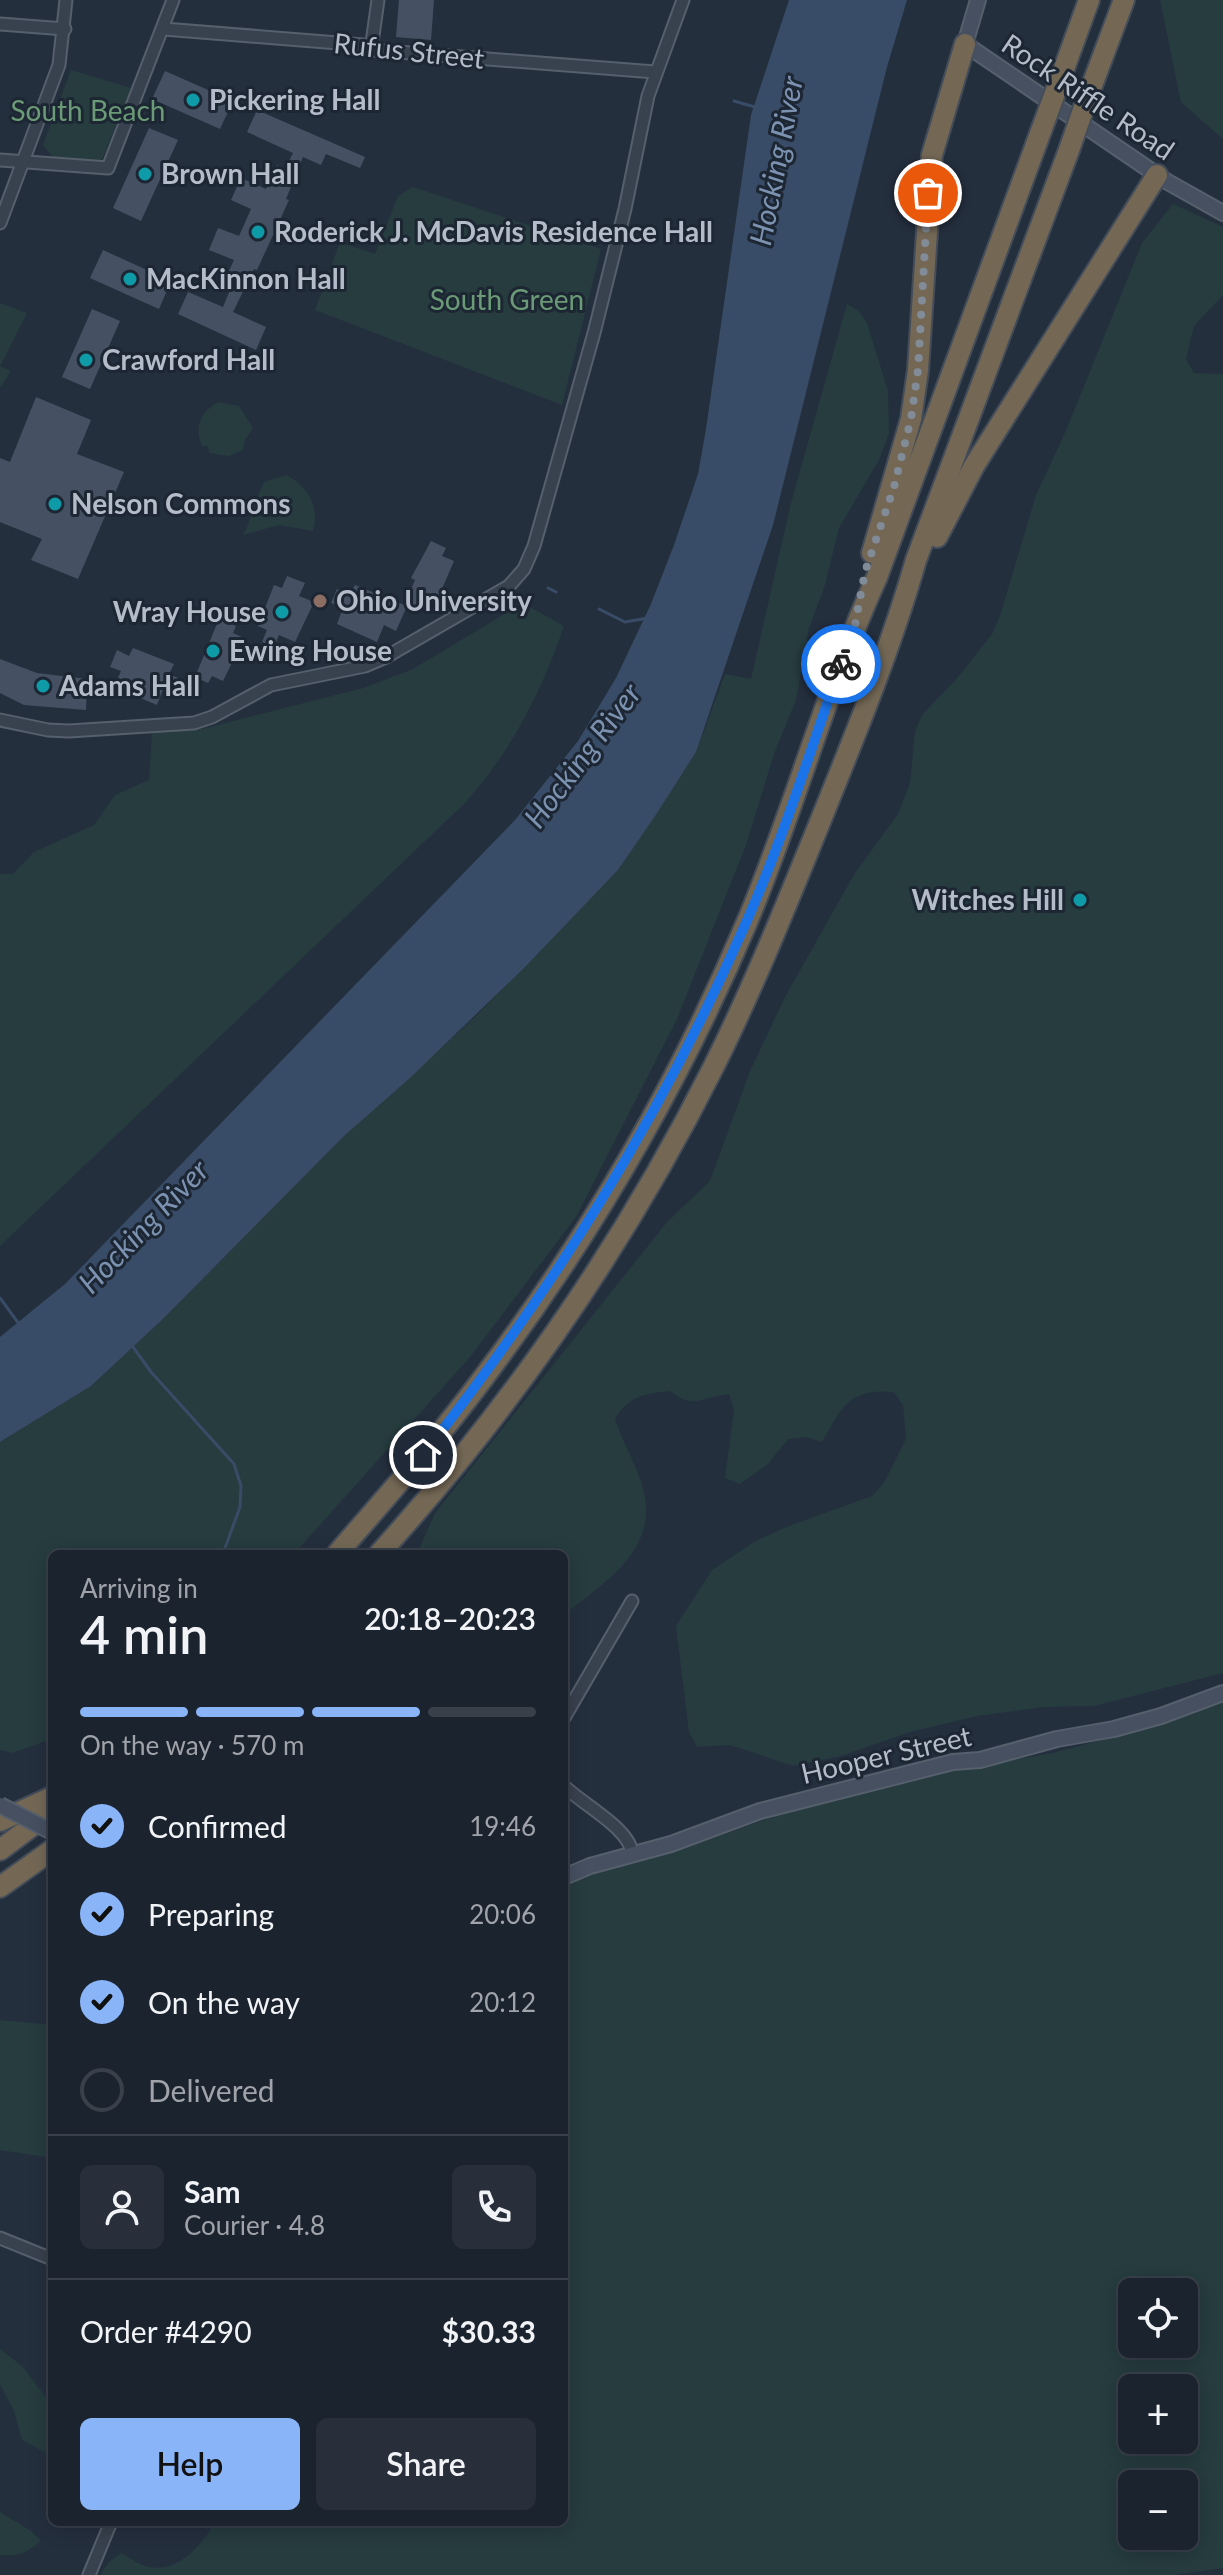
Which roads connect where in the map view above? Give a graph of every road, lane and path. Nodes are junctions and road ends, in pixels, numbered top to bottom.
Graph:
1 (66, 0) edge
2 (173, 0) edge
3 (378, 0) edge
4 (683, 0) edge
5 (978, 0) edge
6 (1089, 0) edge
7 (1124, 0) edge
8 (0, 24) edge
9 (65, 29) junction
10 (164, 29) junction
11 (965, 44) junction
12 (371, 50) junction
13 (655, 72) junction
14 (0, 160) edge
15 (24, 162) junction
16 (1157, 175) junction
17 (1223, 213) edge
18 (0, 223) edge
19 (905, 597) junction
20 (855, 625) junction
21 (0, 720) edge
22 (340, 1550) edge
23 (382, 1550) edge
24 (632, 1601) dead end
25 (1223, 1693) edge
26 (568, 1711) edge
27 (568, 1789) edge
28 (48, 1799) edge
29 (0, 1805) edge
30 (48, 1814) edge
31 (0, 1821) edge
32 (48, 1830) edge
33 (0, 1850) edge
34 (48, 1853) edge
35 (632, 1854) junction
36 (568, 1875) edge
37 (0, 1887) edge
38 (0, 2238) edge
39 (48, 2257) edge
40 (109, 2526) edge
41 (89, 2575) edge

1 - 9 street
2 - 10 street
3 - 12 street
4 - 13 street
5 - 11 street, Rock Riffle Road
6 - 20 highway, bridge
7 - 19 highway, bridge
8 - 9 street
9 - 15 street
10 - 12 street, Rufus Street
10 - 15 street
11 - 16 street, Rock Riffle Road
11 - 20 highway
12 - 13 street, Rufus Street
13 - 21 street
14 - 15 street
15 - 18 street
16 - 17 street, Rock Riffle Road
16 - 19 highway
19 - 23 highway
20 - 22 highway
24 - 26 street
25 - 35 street, Hooper Street
27 - 35 street
28 - 31 highway
29 - 32 street, bridge
30 - 33 highway
34 - 37 highway
35 - 36 street, Hooper Street
38 - 39 street
40 - 41 street

